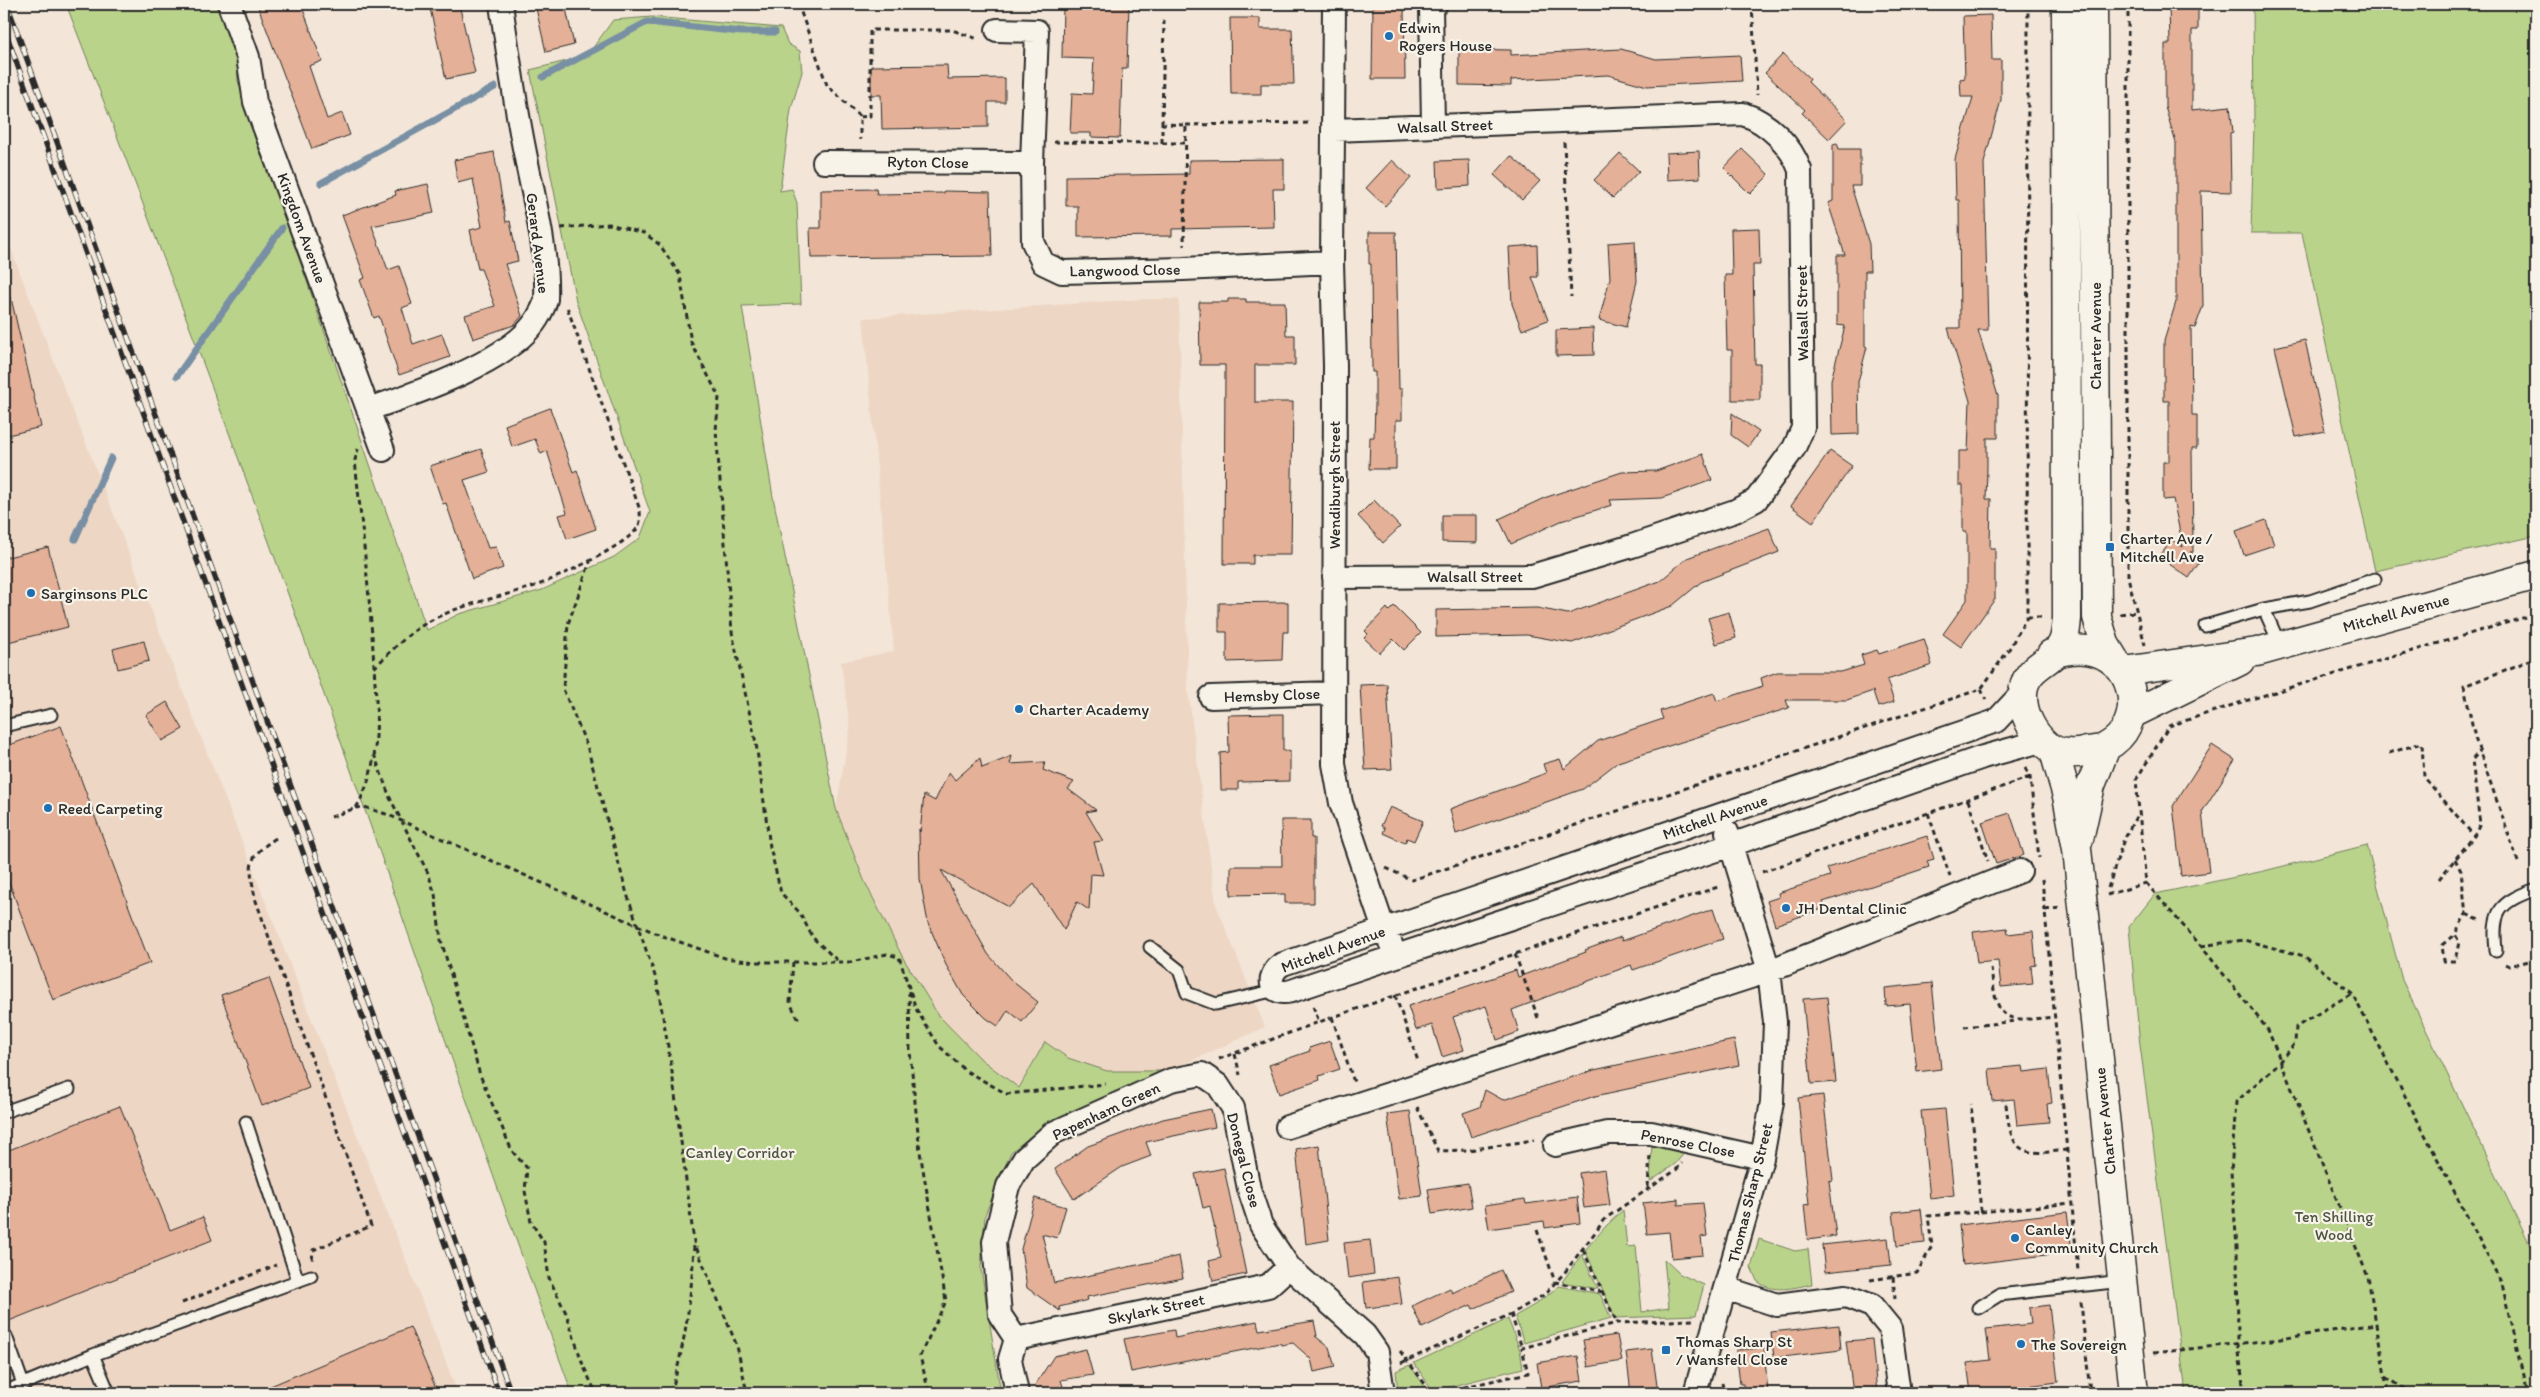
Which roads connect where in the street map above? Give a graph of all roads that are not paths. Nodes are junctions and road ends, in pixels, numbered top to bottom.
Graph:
1 (229, 4) edge
2 (501, 4) edge
3 (1334, 4) edge
4 (1436, 4) edge
5 (2066, 4) edge
6 (2093, 4) edge
7 (996, 30) road end
8 (1334, 126) junction
9 (1433, 126) junction
10 (1032, 152) junction
11 (824, 162) dead end
12 (1332, 262) junction
13 (372, 418) junction
14 (383, 450) dead end
15 (2536, 575) edge
16 (1334, 576) junction
17 (2375, 579) dead end
18 (2264, 609) junction
19 (2205, 626) dead end
20 (2268, 649) junction
21 (2051, 654) junction
22 (2120, 667) junction
23 (2023, 692) junction
24 (1333, 693) junction
25 (1211, 697) dead end
26 (51, 714) dead end
27 (2132, 714) junction
28 (4, 726) edge
29 (2048, 746) junction
30 (2106, 747) junction
31 (1722, 814) junction
32 (1732, 845) junction
33 (2076, 849) junction
34 (2034, 868) road end
35 (2536, 889) edge
36 (1384, 930) junction
37 (1150, 947) dead end
38 (2496, 951) dead end
39 (1398, 956) junction
40 (1769, 971) junction
41 (1276, 990) junction
42 (1171, 1080) joint
43 (69, 1089) dead end
44 (4, 1112) edge
45 (246, 1122) dead end
46 (1287, 1127) dead end
47 (1555, 1145) road end
48 (1762, 1158) junction
49 (1289, 1267) junction
50 (311, 1276) road end
51 (298, 1281) junction
52 (2122, 1281) junction
53 (1725, 1288) junction
54 (1978, 1308) dead end
55 (6, 1336) dead end
56 (1016, 1339) junction
57 (93, 1355) junction
58 (1381, 1383) edge
59 (24, 1384) junction
60 (4, 1392) edge
61 (109, 1393) edge
62 (1016, 1393) edge
63 (1695, 1393) edge
64 (1899, 1393) edge
65 (2134, 1393) edge

1 - 13 street, Kingdom Avenue
2 - 13 street, Gerard Avenue
3 - 8 street, Wendiburgh Street
4 - 9 street
5 - 21 street, Charter Avenue
6 - 22 street, Charter Avenue
7 - 10 street, Langwood Close
8 - 9 street, Walsall Street
8 - 12 street, Wendiburgh Street
9 - 16 street, Walsall Street
10 - 11 street, Ryton Close
10 - 12 street, Langwood Close
12 - 16 street, Wendiburgh Street
13 - 14 street, Kingdom Avenue
15 - 20 street, Mitchell Avenue
16 - 24 street, Wendiburgh Street
17 - 18 lane
18 - 19 lane
18 - 20 lane
20 - 22 street, Mitchell Avenue
20 - 27 street, Mitchell Avenue
21 - 22 street
21 - 23 street
22 - 27 street
23 - 29 street
23 - 31 street, Mitchell Avenue
24 - 25 street, Hemsby Close
24 - 36 street, Wendiburgh Street
26 - 28 lane
27 - 30 street
29 - 30 street
29 - 32 street, Mitchell Avenue
29 - 33 street, Charter Avenue
30 - 33 street, Charter Avenue
31 - 32 street, Thomas Sharp Street
31 - 36 street, Mitchell Avenue
32 - 39 street, Mitchell Avenue
32 - 40 street, Thomas Sharp Street
33 - 52 street, Charter Avenue
34 - 40 street
35 - 38 lane
36 - 39 street, Wendiburgh Street
36 - 41 street, Mitchell Avenue
37 - 41 lane
39 - 41 street, Mitchell Avenue
40 - 46 street
40 - 48 street, Thomas Sharp Street
42 - 49 street, Donegal Close
42 - 56 street, Papenham Green
43 - 44 lane
45 - 51 lane
47 - 48 street, Penrose Close
48 - 53 street, Thomas Sharp Street
49 - 56 street, Skylark Street
49 - 58 street, Donegal Close
50 - 51 lane
51 - 57 lane
52 - 54 lane
52 - 65 street, Charter Avenue
53 - 63 street, Thomas Sharp Street
53 - 64 street
55 - 59 lane
56 - 62 street
57 - 59 lane
57 - 61 lane
59 - 60 lane

